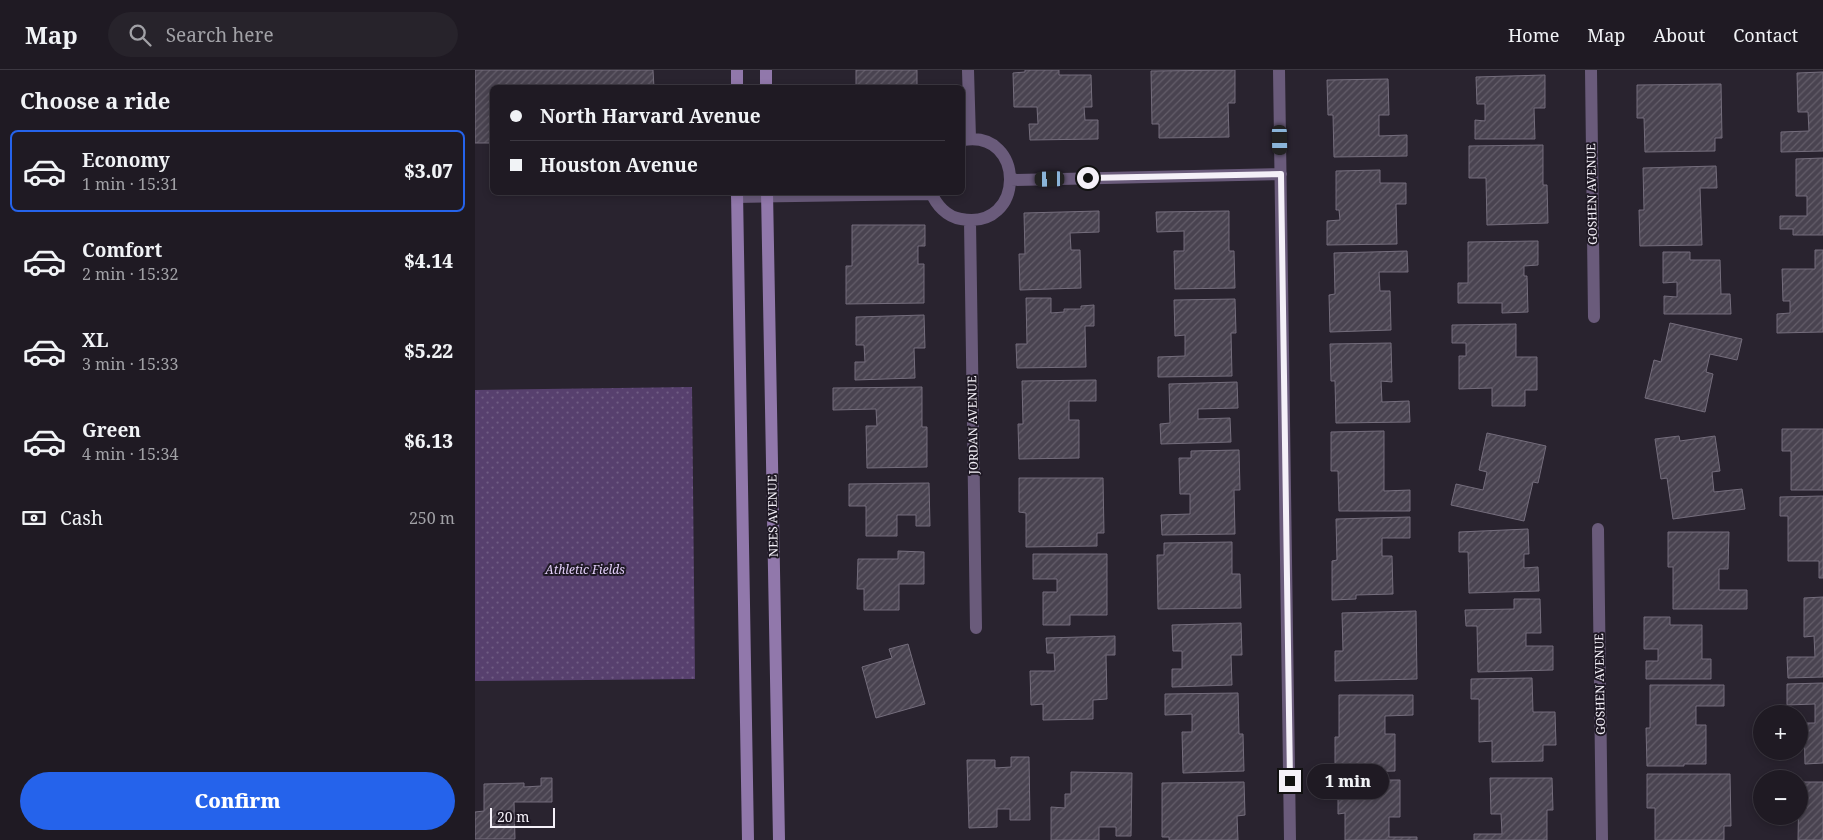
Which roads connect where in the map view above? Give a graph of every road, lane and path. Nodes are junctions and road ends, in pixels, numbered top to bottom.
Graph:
1 (737, 70) edge
2 (766, 70) edge
3 (968, 70) edge
4 (1279, 70) edge
5 (1591, 70) edge
6 (737, 85) edge
7 (766, 85) edge
8 (966, 139) edge
9 (1281, 174) junction
10 (1011, 180) junction
11 (737, 195) edge
12 (767, 195) edge
13 (933, 195) edge
14 (970, 221) junction
15 (1593, 317) dead end
16 (1598, 528) dead end
17 (976, 628) dead end
18 (748, 840) edge
19 (779, 840) edge
20 (1290, 840) edge
21 (1602, 840) edge

1 - 6 main road
2 - 7 main road
3 - 8 street
4 - 9 street
5 - 15 street, GOSHEN AVENUE
8 - 10 street
9 - 10 street
9 - 20 street
10 - 14 street
11 - 18 main road
12 - 19 main road, NEES AVENUE
13 - 14 street
14 - 17 street, JORDAN AVENUE
16 - 21 street, GOSHEN AVENUE

